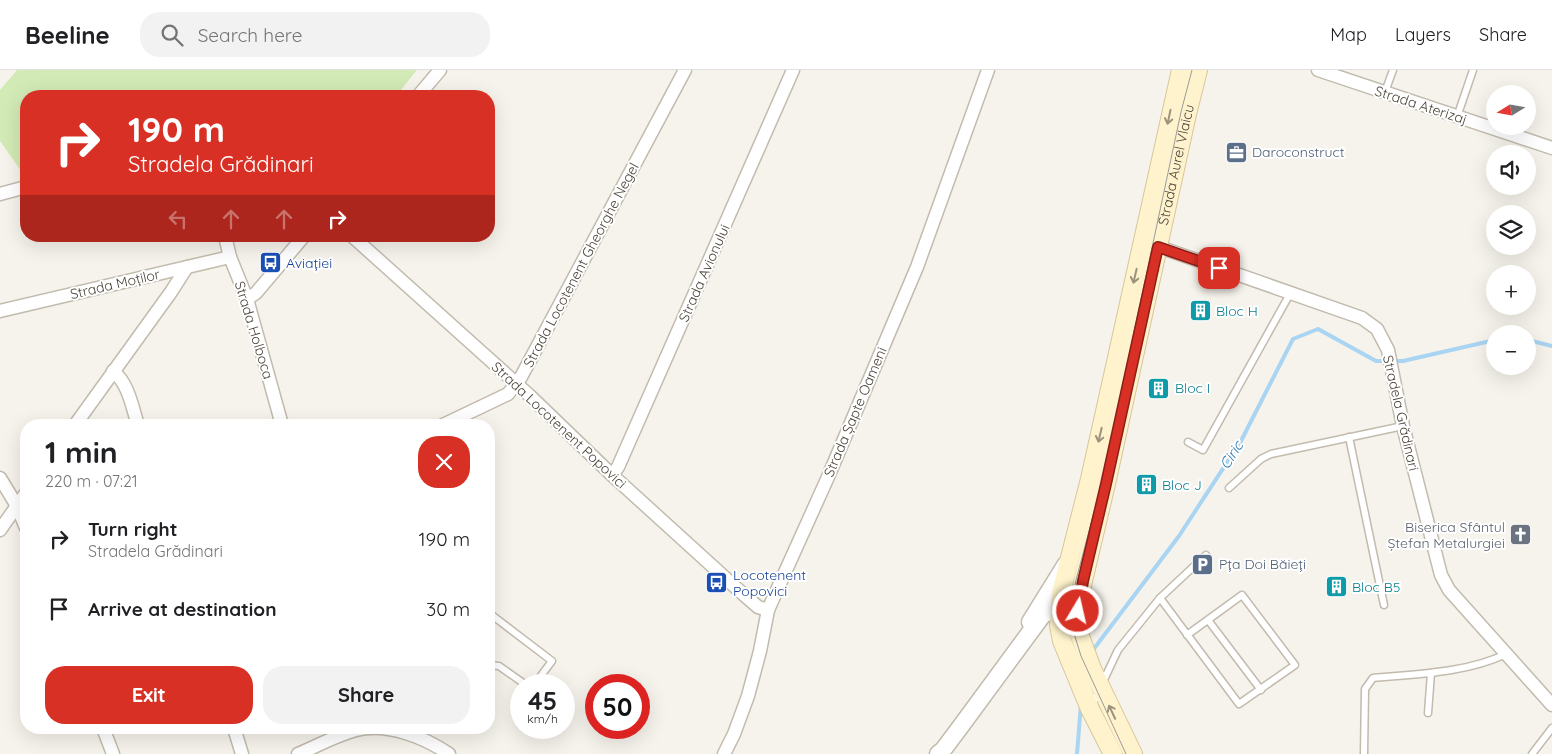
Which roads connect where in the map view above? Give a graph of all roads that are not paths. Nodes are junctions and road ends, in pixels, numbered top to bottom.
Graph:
1 (440, 70) edge
2 (685, 70) edge
3 (793, 70) edge
4 (988, 70) edge
5 (1181, 70) edge
6 (1198, 70) edge
7 (1318, 70) edge
8 (1393, 70) edge
9 (1473, 70) edge
10 (423, 90) edge
11 (1385, 94) junction
12 (1457, 117) junction
13 (1552, 148) edge
14 (20, 189) edge
15 (0, 194) edge
16 (226, 242) edge
17 (299, 242) edge
18 (359, 242) edge
19 (1150, 246) junction
20 (230, 257) junction
21 (187, 267) junction
22 (1291, 292) junction
23 (247, 298) junction
24 (0, 310) edge
25 (113, 371) junction
26 (516, 384) junction
27 (79, 419) edge
28 (136, 419) edge
29 (280, 419) edge
30 (456, 419) edge
31 (1403, 426) junction
32 (1350, 437) junction
33 (1188, 442) dead end
34 (612, 475) junction
35 (0, 478) edge
36 (1229, 488) dead end
37 (20, 502) edge
38 (17, 506) junction
39 (20, 513) edge
40 (0, 530) edge
41 (1206, 556) dead end
42 (1069, 558) junction
43 (1160, 598) junction
44 (1384, 605) dead end
45 (768, 610) junction
46 (1060, 610) junction
47 (1078, 611) junction
48 (495, 618) edge
49 (1208, 620) junction
50 (1187, 635) junction
51 (1025, 638) junction
52 (1062, 641) junction
53 (1506, 654) junction
54 (495, 666) edge
55 (1431, 673) junction
56 (510, 674) edge
57 (542, 674) edge
58 (1101, 687) junction
59 (1261, 690) junction
60 (1552, 705) edge
61 (1090, 709) junction
62 (1428, 714) dead end
63 (1552, 728) edge
64 (105, 734) edge
65 (236, 734) edge
66 (344, 734) edge
67 (406, 734) edge
68 (113, 754) edge
69 (242, 754) edge
70 (298, 754) edge
71 (449, 754) edge
72 (724, 754) edge
73 (938, 754) edge
74 (1113, 754) edge
75 (1133, 754) edge
76 (1364, 754) edge
77 (1532, 754) edge

1 - 10 street
2 - 26 street, Strada Locotenent Gheorghe Negel
3 - 34 street, Strada Avionului
4 - 45 street, Strada Șapte Oameni
5 -> 19 main road, Strada Aurel Vlaicu
6 - 19 main road, Strada Aurel Vlaicu
7 - 11 street, Strada Aterizaj
8 - 11 lane
9 - 12 lane
11 - 12 street, Strada Aterizaj
12 - 13 street, Strada Aterizaj
14 - 15 street
16 - 20 street, Strada Holboca
17 - 23 street
18 - 26 street, Strada Locotenent Popovici
19 - 22 street, Stradela Grădinari
19 -> 42 main road, Strada Aurel Vlaicu
19 - 47 main road, Strada Aurel Vlaicu
20 - 21 street, Strada Moților
20 - 23 street, Strada Holboca
21 - 24 street, Strada Moților
21 - 25 street
22 - 31 street, Stradela Grădinari
22 - 33 lane
23 - 29 street, Strada Holboca
25 - 27 street
25 - 28 street
26 - 30 street, Strada Locotenent Gheorghe Negel
26 - 34 street, Strada Locotenent Popovici
31 - 32 lane
31 - 53 street, Stradela Grădinari
32 - 36 lane
32 - 44 lane
34 - 45 street, Strada Locotenent Popovici
35 - 38 street
37 - 38 street
38 - 39 street
38 - 40 street
41 - 43 lane
42 - 46 main road, Strada Aurel Vlaicu
42 - 51 street, Strada Aurel Vlaicu
43 - 50 lane
43 - 58 lane
45 - 72 street, Strada Șapte Oameni
46 - 47 street, Strada Aurel Vlaicu
46 - 51 street, Strada Aurel Vlaicu
46 - 52 main road, Strada Aurel Vlaicu
47 - 58 main road, Strada Aurel Vlaicu
48 - 57 lane
49 - 50 lane
49 - 59 lane
49 - 59 lane
50 - 59 lane
51 - 52 street
51 - 73 street, Strada Aurel Vlaicu
52 - 61 main road, Strada Aurel Vlaicu
53 - 55 lane
53 - 60 street, Stradela Grădinari
54 - 56 lane
55 - 62 lane
55 - 76 lane
58 - 61 lane
75 -> 58 main road, Strada Aurel Vlaicu
61 - 74 main road, Strada Aurel Vlaicu
63 - 77 lane
64 - 68 street
65 - 69 street
66 - 70 street
67 - 71 street

